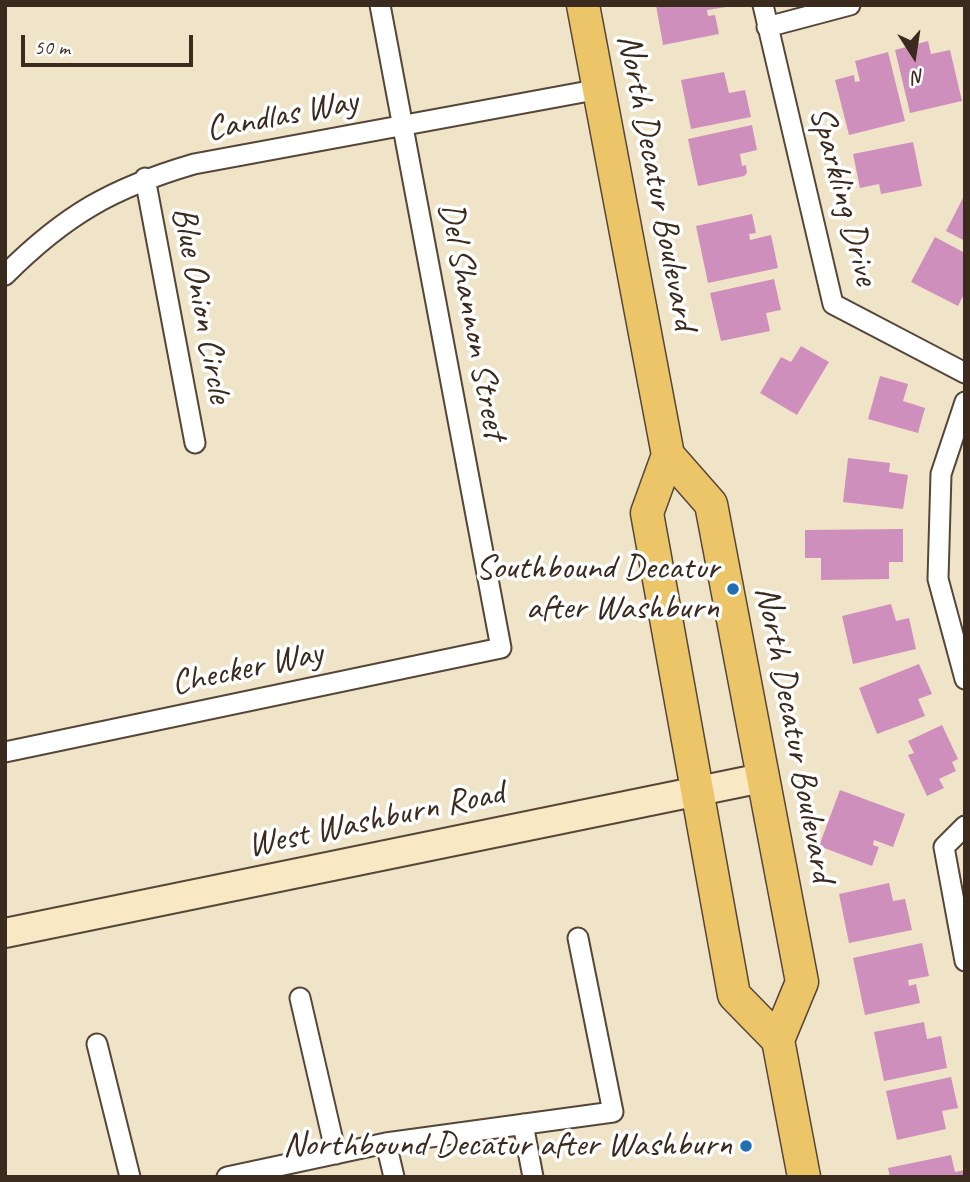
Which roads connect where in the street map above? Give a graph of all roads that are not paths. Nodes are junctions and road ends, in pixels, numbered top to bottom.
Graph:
1 (380, 5) edge
2 (583, 5) edge
3 (763, 5) edge
4 (850, 5) edge
5 (767, 27) junction
6 (600, 89) junction
7 (403, 125) junction
8 (145, 178) junction
9 (5, 275) edge
10 (965, 373) edge
11 (965, 401) edge
12 (195, 443) dead end
13 (668, 455) junction
14 (501, 648) joint
15 (965, 679) edge
16 (5, 752) edge
17 (762, 778) junction
18 (698, 792) junction
19 (965, 826) edge
20 (5, 933) edge
21 (578, 938) dead end
22 (965, 961) edge
23 (300, 998) dead end
24 (778, 1040) junction
25 (97, 1044) dead end
26 (523, 1124) junction
27 (386, 1143) junction
28 (336, 1154) junction
29 (130, 1177) edge
30 (227, 1177) edge
31 (394, 1177) edge
32 (533, 1177) edge
33 (804, 1177) edge

1 - 7 street, Del Shannon Street
2 - 6 main road, North Decatur Boulevard
3 - 5 street, Sparkling Drive
4 - 5 street
5 - 10 street, Sparkling Drive
6 - 7 street, Candlas Way
6 - 13 main road, North Decatur Boulevard
7 - 8 street, Candlas Way
7 - 14 street, Del Shannon Street
8 - 9 street, Candlas Way
8 - 12 street, Blue Onion Circle
11 - 15 street
13 - 17 main road, North Decatur Boulevard
13 - 18 main road
14 - 16 street, Checker Way
17 - 18 street, West Washburn Road
17 - 24 main road, North Decatur Boulevard
18 - 20 street, West Washburn Road
18 - 24 main road
19 - 22 street
21 - 26 street
23 - 28 street
24 - 33 main road
25 - 29 street
26 - 27 street
26 - 32 street
27 - 28 street
27 - 31 street
28 - 30 street

